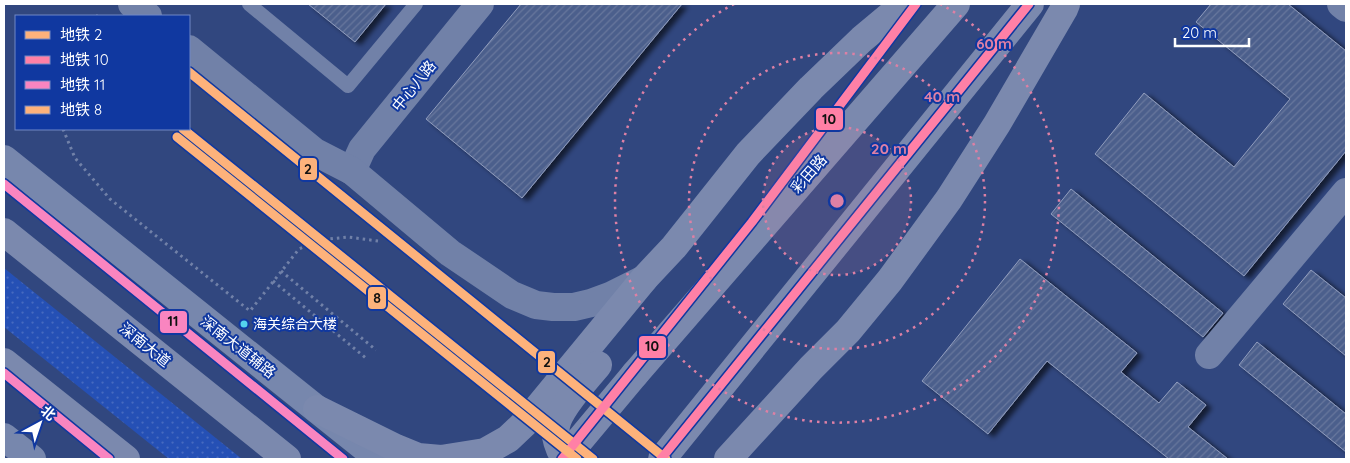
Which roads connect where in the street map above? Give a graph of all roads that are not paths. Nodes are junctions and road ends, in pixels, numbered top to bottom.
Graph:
1 (249, 4) edge
2 (416, 4) edge
3 (480, 4) edge
4 (904, 4) edge
5 (956, 4) edge
6 (1030, 4) edge
7 (1066, 4) edge
8 (1341, 4) edge
9 (1346, 8) edge
10 (190, 51) edge
11 (4, 159) edge
12 (352, 171) junction
13 (1346, 192) edge
14 (4, 232) edge
15 (674, 247) junction
16 (644, 279) junction
17 (1209, 355) dead end
18 (4, 362) edge
19 (781, 402) junction
20 (317, 409) junction
21 (4, 437) edge
22 (32, 459) edge
23 (126, 459) edge
24 (287, 459) edge
25 (379, 459) edge
26 (564, 459) edge
27 (662, 459) edge
28 (728, 459) edge
29 (743, 459) edge

1 - 2 lane
3 - 12 street, 中心八路
4 - 15 main road
5 - 26 main road, 彩田路, bridge
6 - 27 main road
7 - 19 main road
8 - 9 street
10 - 12 street
11 - 20 main road, 深南大道辅路
12 - 16 street
13 - 17 street
14 - 24 main road, 深南大道
15 - 16 main road
15 - 26 main road
16 - 20 main road
18 - 23 main road
19 - 28 main road
19 - 29 main road
20 - 25 main road, 深南大道辅路
21 - 22 main road

